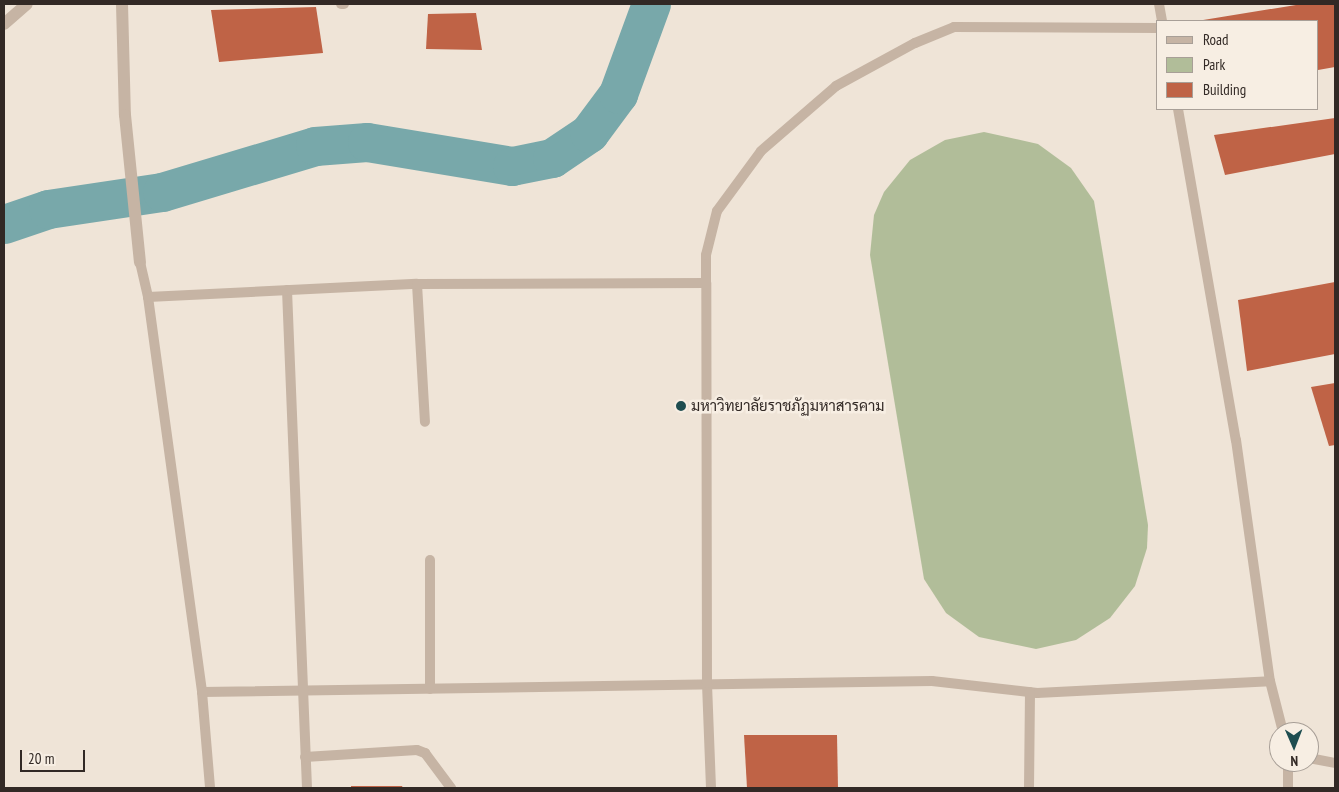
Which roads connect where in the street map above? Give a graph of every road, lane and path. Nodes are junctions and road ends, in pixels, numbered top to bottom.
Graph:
1 (27, 4) edge
2 (122, 4) edge
3 (1159, 4) edge
4 (1162, 20) edge
5 (4, 24) edge
6 (1156, 28) edge
7 (1178, 110) edge
8 (140, 262) joint
9 (706, 283) junction
10 (417, 284) junction
11 (287, 290) junction
12 (148, 296) junction
13 (425, 422) dead end
14 (430, 560) dead end
15 (1270, 681) junction
16 (707, 683) junction
17 (302, 689) junction
18 (430, 689) junction
19 (202, 692) junction
20 (1030, 692) junction
21 (1280, 722) edge
22 (305, 757) junction
23 (1319, 760) edge
24 (1335, 763) edge
25 (1288, 772) edge
26 (210, 788) edge
27 (307, 788) edge
28 (451, 788) edge
29 (712, 788) edge
30 (1029, 788) edge
31 (1288, 788) edge

1 - 5 street
2 - 8 street
3 - 4 lane
6 - 9 lane
7 - 15 lane
8 - 12 lane
9 - 10 lane
9 - 16 lane
10 - 11 lane
10 - 13 lane
11 - 12 lane
11 - 17 lane
12 - 19 lane
14 - 18 lane
15 - 20 lane
15 - 21 lane
16 - 18 lane
16 - 20 lane
16 - 29 lane
17 - 18 lane
17 - 19 lane
17 - 22 lane
19 - 26 lane
20 - 30 lane
22 - 27 lane
22 - 28 lane
23 - 24 lane
25 - 31 lane

